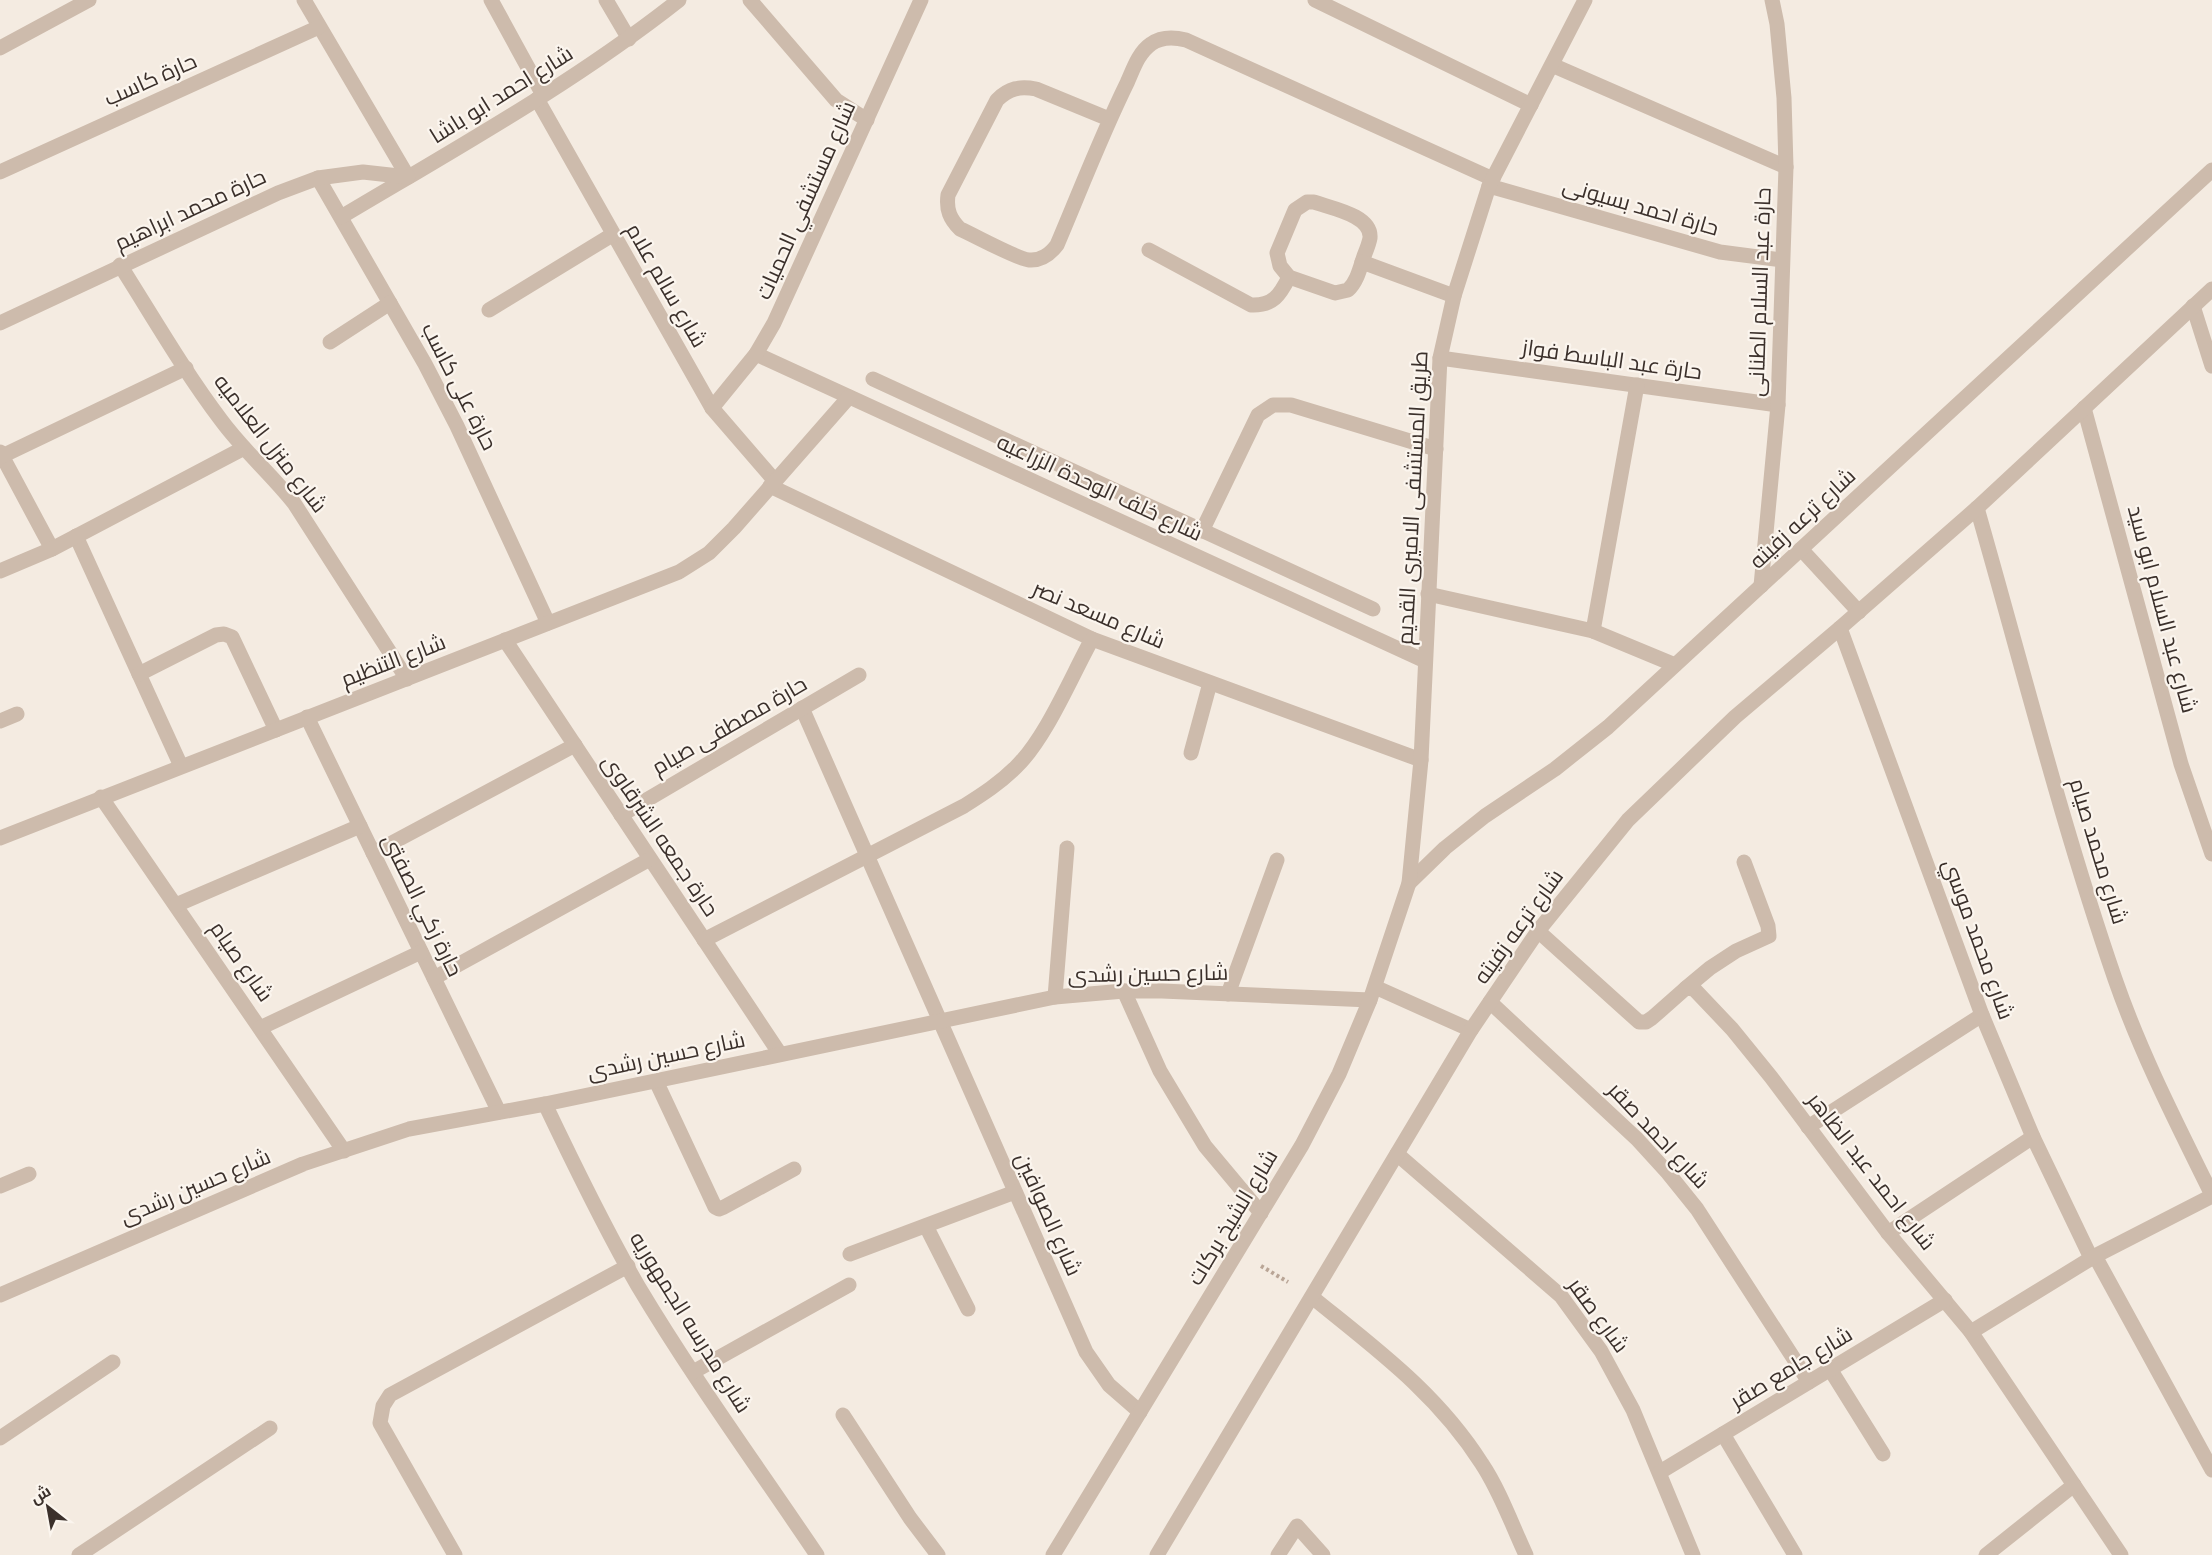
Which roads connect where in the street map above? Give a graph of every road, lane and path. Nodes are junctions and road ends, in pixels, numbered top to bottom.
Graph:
1 (89, 0) edge
2 (304, 0) edge
3 (491, 0) edge
4 (606, 0) edge
5 (679, 0) edge
6 (750, 0) edge
7 (921, 0) edge
8 (1315, 0) edge
9 (1585, 0) edge
10 (1772, 0) edge
11 (319, 27) junction
12 (629, 39) junction
13 (0, 48) edge
14 (1552, 65) junction
15 (540, 97) junction
16 (1531, 105) junction
17 (1109, 118) junction
18 (867, 120) junction
19 (1786, 167) junction
20 (2212, 170) edge
21 (0, 172) edge
22 (408, 177) junction
23 (318, 178) junction
24 (1491, 182) junction
25 (341, 218) junction
26 (612, 235) junction
27 (1149, 250) dead end
28 (1782, 260) junction
29 (1362, 262) junction
30 (120, 265) junction
31 (1289, 277) junction
32 (2212, 289) edge
33 (1454, 296) junction
34 (390, 303) junction
35 (2193, 306) junction
36 (489, 310) dead end
37 (0, 323) edge
38 (330, 342) dead end
39 (756, 354) junction
40 (1440, 358) junction
41 (2212, 366) edge
42 (186, 368) junction
43 (873, 379) dead end
44 (1637, 386) junction
45 (849, 397) junction
46 (1778, 405) junction
47 (712, 408) junction
48 (2084, 408) junction
49 (244, 448) junction
50 (1436, 449) junction
51 (1, 455) edge
52 (772, 484) junction
53 (1977, 508) junction
54 (1202, 531) junction
55 (76, 536) junction
56 (52, 549) junction
57 (1801, 549) junction
58 (0, 571) edge
59 (1761, 586) junction
60 (1428, 594) junction
61 (1373, 609) dead end
62 (1859, 612) junction
63 (548, 623) junction
64 (1840, 628) junction
65 (1593, 631) junction
66 (1092, 639) junction
67 (505, 640) junction
68 (1425, 661) junction
69 (1675, 665) junction
70 (139, 674) junction
71 (859, 675) dead end
72 (407, 679) junction
73 (1210, 683) junction
74 (802, 708) junction
75 (17, 714) dead end
76 (307, 717) junction
77 (0, 721) edge
78 (276, 730) junction
79 (575, 745) junction
80 (1191, 753) dead end
81 (1421, 760) junction
82 (181, 766) junction
83 (101, 797) junction
84 (621, 815) junction
85 (360, 826) junction
86 (0, 838) edge
87 (1067, 848) dead end
88 (373, 854) junction
89 (2212, 854) edge
90 (867, 857) junction
91 (650, 859) junction
92 (1277, 860) dead end
93 (1744, 862) dead end
94 (1409, 883) junction
95 (176, 905) junction
96 (1538, 931) junction
97 (704, 940) junction
98 (421, 952) junction
99 (434, 978) junction
100 (1686, 988) junction
101 (1124, 991) junction
102 (1228, 994) junction
103 (1373, 994) junction
104 (1055, 998) junction
105 (1490, 1002) junction
106 (1982, 1015) junction
107 (938, 1021) junction
108 (260, 1028) junction
109 (1472, 1030) junction
110 (780, 1054) junction
111 (656, 1081) junction
112 (545, 1104) junction
113 (499, 1112) junction
114 (1808, 1127) junction
115 (2033, 1137) junction
116 (344, 1151) junction
117 (1397, 1154) junction
118 (794, 1169) dead end
119 (29, 1174) dead end
120 (0, 1186) edge
121 (1015, 1192) junction
122 (2212, 1196) edge
123 (1261, 1213) junction
124 (926, 1226) junction
125 (1888, 1233) junction
126 (1238, 1251) junction
127 (850, 1254) dead end
128 (2093, 1257) junction
129 (628, 1266) junction
130 (849, 1285) dead end
131 (0, 1295) edge
132 (1312, 1297) junction
133 (1945, 1300) junction
134 (968, 1309) dead end
135 (1971, 1332) junction
136 (113, 1362) dead end
137 (1830, 1369) junction
138 (693, 1372) junction
139 (1809, 1382) junction
140 (1140, 1412) junction
141 (843, 1415) dead end
142 (270, 1428) dead end
143 (1723, 1434) junction
144 (0, 1438) edge
145 (1882, 1454) dead end
146 (2212, 1470) edge
147 (1660, 1472) junction
148 (2074, 1485) junction
149 (79, 1555) edge
150 (455, 1555) edge
151 (817, 1555) edge
152 (938, 1555) edge
153 (1053, 1555) edge
154 (1157, 1555) edge
155 (1278, 1555) edge
156 (1323, 1555) edge
157 (1526, 1555) edge
158 (1693, 1555) edge
159 (1795, 1555) edge
160 (1986, 1555) edge
161 (2121, 1555) edge

1 - 13 street
2 - 11 street
3 - 15 street, شارع سالم علام
4 - 12 street
5 - 12 street, شارع احمد ابو باشا
6 - 18 street
7 - 18 street, شارع مستشفي الحميات
8 - 16 street
9 - 14 street, طريق المستشفى الاميرى القديم
10 - 19 street, حارة عبد السلام الطنانى
11 - 21 street, حارة كاسب
11 - 22 street
12 - 15 street, شارع احمد ابو باشا
14 - 16 street, طريق المستشفى الاميرى القديم
14 - 19 street
15 - 22 street, شارع احمد ابو باشا
15 - 26 street, شارع سالم علام
16 - 24 street, طريق المستشفى الاميرى القديم
17 - 17 street, حارة احمد بسيونى
17 - 24 street, حارة احمد بسيونى
18 - 39 street, شارع مستشفي الحميات
19 - 28 street, حارة عبد السلام الطنانى
20 - 57 street, شارع ترعه زفيته
22 - 23 street, حارة محمد ابراهيم
22 - 25 street, شارع احمد ابو باشا
23 - 25 street, حارة على كاسب
23 - 30 street, حارة محمد ابراهيم
24 - 28 street, حارة احمد بسيونى
24 - 33 street, طريق المستشفى الاميرى القديم
25 - 34 street, حارة على كاسب
26 - 36 street
26 - 47 street, شارع سالم علام
27 - 31 street
28 - 46 street, حارة عبد السلام الطنانى
29 - 31 street
29 - 31 street
29 - 33 street
30 - 37 street, حارة محمد ابراهيم
30 - 42 street, شارع منزل العلاميه
32 - 35 street, شارع ترعه زفيته
33 - 40 street, طريق المستشفى الاميرى القديم
34 - 38 street
34 - 63 street, حارة على كاسب
35 - 41 street
35 - 48 street, شارع ترعه زفيته
39 - 45 street, شارع خلف الوحدة الزراعيه
39 - 47 street, شارع مستشفي الحميات
40 - 44 street, حارة عبد الباسط فواز
40 - 50 street, طريق المستشفى الاميرى القديم
42 - 49 street, شارع منزل العلاميه
42 - 51 street
43 - 54 street
44 - 46 street, حارة عبد الباسط فواز
44 - 65 street
45 - 52 street, شارع التنظيم
45 - 68 street, شارع خلف الوحدة الزراعيه
46 - 59 street, حارة عبد السلام الطنانى
47 - 52 street, شارع سالم علام
48 - 53 street, شارع ترعه زفيته
48 - 89 street, شارع عبد السلام ابو سيد
49 - 55 street
49 - 72 street, شارع منزل العلاميه
50 - 54 street
50 - 60 street, طريق المستشفى الاميرى القديم
51 - 56 street
52 - 63 street, شارع التنظيم
52 - 66 street, شارع مسعد نصر
53 - 62 street, شارع ترعه زفيته
53 - 122 street, شارع محمد صيام
54 - 61 street
55 - 56 street
55 - 70 street
56 - 58 street
57 - 59 street, شارع ترعه زفيته
57 - 62 street
59 - 69 street, شارع ترعه زفيته
60 - 65 street
60 - 68 street, طريق المستشفى الاميرى القديم
62 - 64 street, شارع ترعه زفيته
63 - 67 street, شارع التنظيم
64 - 96 street, شارع ترعه زفيته
64 - 106 street, شارع محمد موسي
65 - 69 street
66 - 73 street, شارع مسعد نصر
66 - 90 street
67 - 72 street, شارع التنظيم
67 - 79 street, حارة جمعه الشرقاوى
68 - 81 street, طريق المستشفى الاميرى القديم
69 - 94 street, شارع ترعه زفيته
70 - 78 street
70 - 82 street
71 - 74 street, حارة مصطفى صيام
72 - 76 street, شارع التنظيم
73 - 80 street
73 - 81 street, شارع مسعد نصر
74 - 84 street, حارة مصطفى صيام
74 - 90 street, شارع الصوافين
75 - 77 street
76 - 78 street, شارع التنظيم
76 - 85 street, حارة زكي الصفتى
78 - 82 street, شارع التنظيم
79 - 84 street, حارة جمعه الشرقاوى
79 - 88 street
81 - 94 street, طريق المستشفى الاميرى القديم
82 - 83 street, شارع التنظيم
83 - 86 street, شارع التنظيم
83 - 95 street, شارع صيام
84 - 91 street, حارة جمعه الشرقاوى
85 - 88 street, حارة زكي الصفتى
85 - 95 street
87 - 104 street
88 - 98 street, حارة زكي الصفتى
90 - 97 street
90 - 107 street, شارع الصوافين
91 - 97 street, حارة جمعه الشرقاوى
91 - 99 street
92 - 102 street
93 - 100 street
94 - 103 street, شارع الشيخ بركات
95 - 108 street, شارع صيام
96 - 100 street
96 - 105 street, شارع ترعه زفيته
97 - 110 street, حارة جمعه الشرقاوى
98 - 99 street, حارة زكي الصفتى
98 - 108 street
99 - 113 street, حارة زكي الصفتى
100 - 114 street, شارع احمد عبد الظاهر
101 - 102 street, شارع حسين رشدى
101 - 104 street, شارع حسين رشدى
101 - 123 street
102 - 103 street, شارع حسين رشدى
103 - 109 street
103 - 123 street, شارع الشيخ بركات
104 - 107 street, شارع حسين رشدى
105 - 109 street, شارع ترعه زفيته
105 - 139 street, شارع احمد صقر
106 - 114 street
106 - 115 street, شارع محمد موسي
107 - 110 street, شارع حسين رشدى
107 - 121 street, شارع الصوافين
108 - 116 street, شارع صيام
109 - 117 street
110 - 111 street, شارع حسين رشدى
111 - 112 street, شارع حسين رشدى
111 - 118 street
112 - 113 street, شارع حسين رشدى
112 - 129 street, شارع مدرسه الجمهوريه
113 - 116 street, شارع حسين رشدى
114 - 125 street, شارع احمد عبد الظاهر
115 - 125 street
115 - 128 street, شارع محمد موسي
116 - 131 street, شارع حسين رشدى
117 - 132 street
117 - 147 street, شارع صقر
119 - 120 street
121 - 124 street
121 - 140 street, شارع الصوافين
122 - 128 street
123 - 126 street, شارع الشيخ بركات
124 - 127 street
124 - 134 street
125 - 133 street, شارع احمد عبد الظاهر
126 - 132 path
126 - 140 street, شارع الشيخ بركات
128 - 135 street
128 - 146 street, شارع محمد موسي
129 - 138 street, شارع مدرسه الجمهوريه
129 - 150 street
130 - 138 street
132 - 154 street
132 - 157 street
133 - 135 street, شارع احمد عبد الظاهر
133 - 137 street, شارع جامع صقر
135 - 148 street, شارع احمد عبد الظاهر
136 - 144 street
137 - 139 street, شارع جامع صقر
137 - 145 street
138 - 151 street, شارع مدرسه الجمهوريه
139 - 143 street, شارع جامع صقر
140 - 153 street, شارع الشيخ بركات
141 - 152 street
142 - 149 street
143 - 147 street, شارع جامع صقر
143 - 159 street
147 - 158 street, شارع صقر
148 - 160 street
148 - 161 street, شارع احمد عبد الظاهر
155 - 156 street

